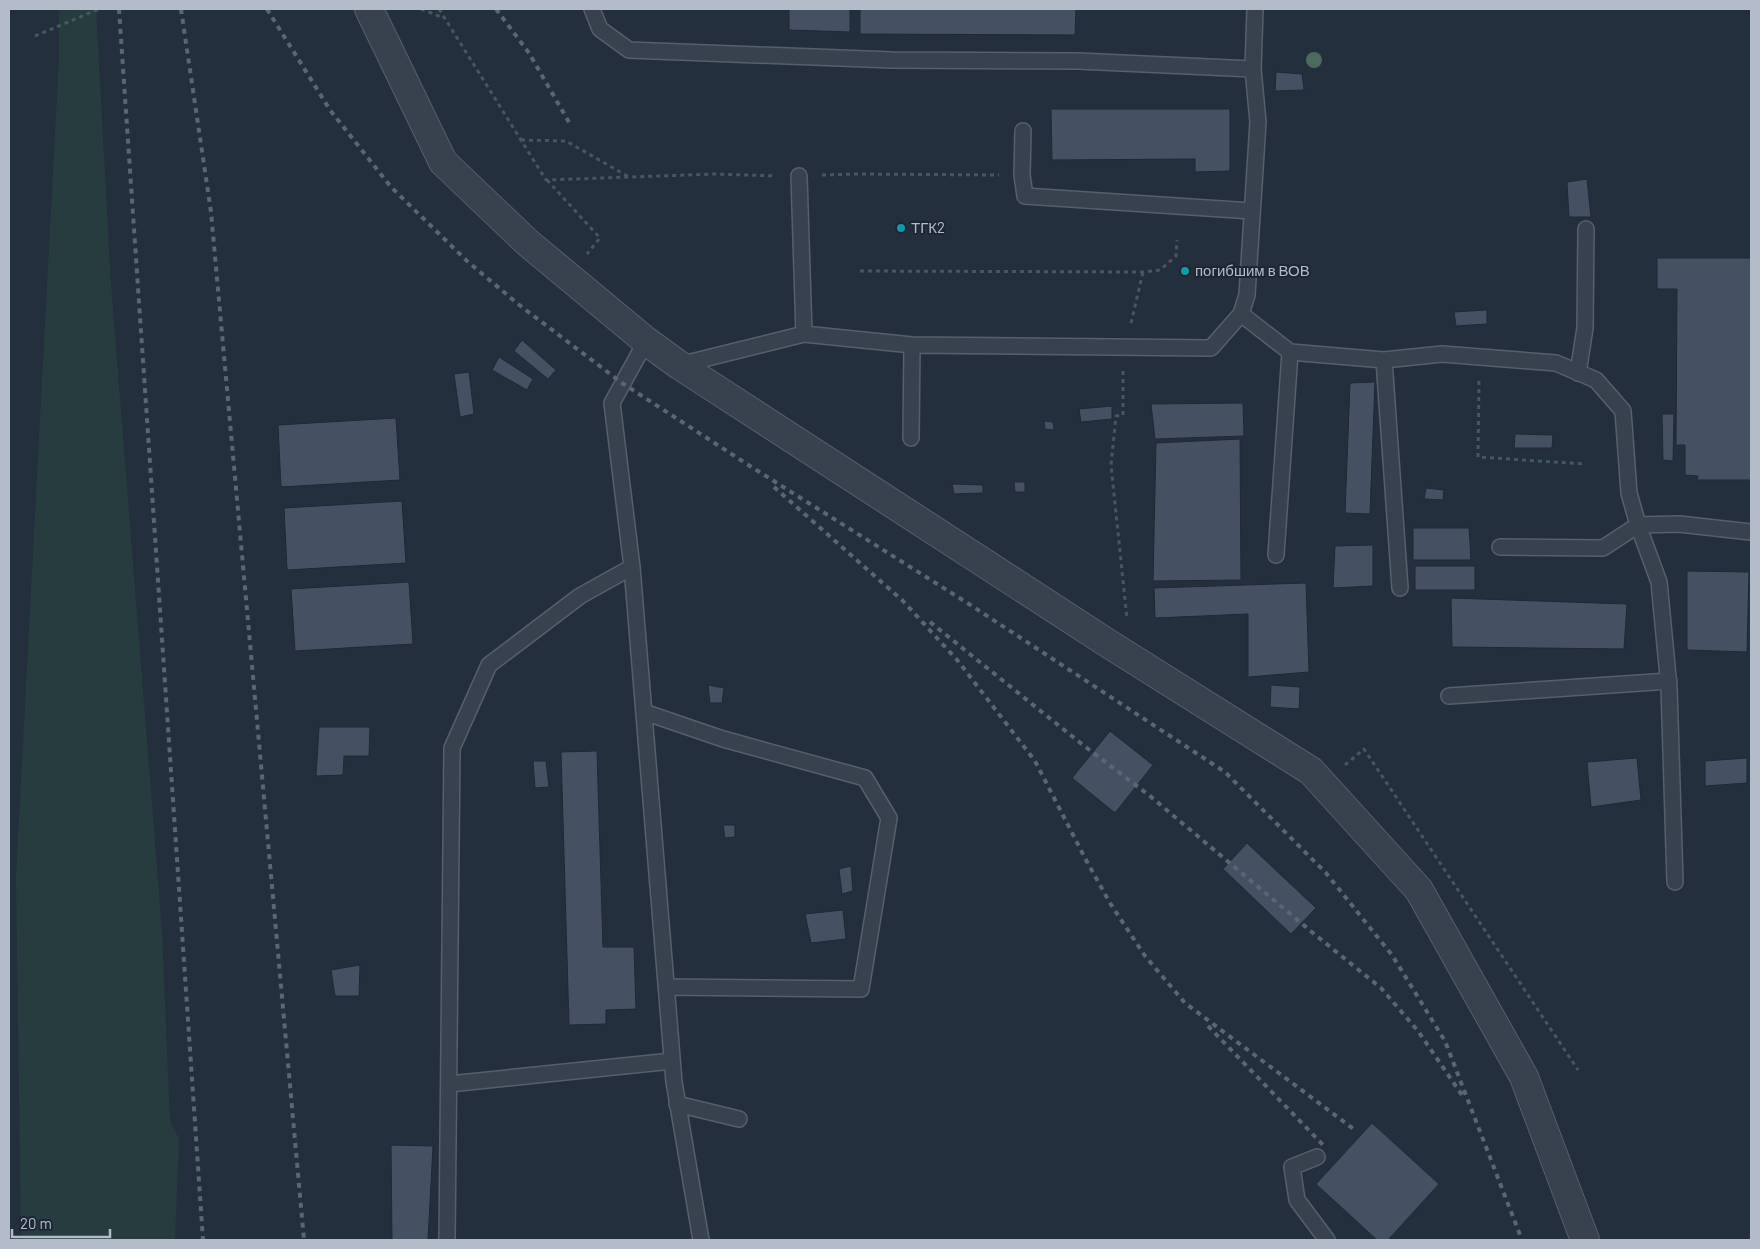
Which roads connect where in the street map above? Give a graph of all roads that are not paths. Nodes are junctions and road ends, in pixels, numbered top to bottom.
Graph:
1 (368, 9) edge
2 (592, 9) edge
3 (1255, 9) edge
4 (1253, 69) junction
5 (1023, 131) dead end
6 (799, 176) road end
7 (1252, 211) junction
8 (1586, 229) dead end
9 (1241, 314) junction
10 (804, 334) junction
11 (646, 341) junction
12 (912, 345) junction
13 (1290, 352) junction
14 (1384, 360) junction
15 (679, 365) junction
16 (1578, 373) junction
17 (911, 438) dead end
18 (1638, 525) junction
19 (1751, 532) edge
20 (1500, 548) dead end
21 (1276, 555) dead end
22 (632, 567) junction
23 (1400, 588) dead end
24 (1669, 681) junction
25 (1449, 696) dead end
26 (644, 712) junction
27 (1676, 882) dead end
28 (666, 987) junction
29 (672, 1061) junction
30 (449, 1084) junction
31 (677, 1104) junction
32 (739, 1119) dead end
33 (1316, 1157) dead end
34 (447, 1240) edge
35 (701, 1240) edge
36 (1327, 1240) edge
37 (1585, 1240) edge

1 - 11 street
2 - 4 lane
3 - 4 lane
4 - 7 lane
5 - 7 lane
6 - 10 lane
7 - 9 lane
8 - 16 lane
9 - 12 lane
9 - 13 lane
10 - 12 lane
10 - 15 lane
11 - 15 street
11 - 22 lane
12 - 17 lane
13 - 14 lane
13 - 21 lane
14 - 16 lane
14 - 23 lane
15 - 37 street
16 - 18 lane
18 - 19 lane
18 - 20 lane
18 - 24 lane
22 - 26 lane
22 - 30 lane
24 - 25 lane
24 - 27 lane
26 - 28 lane
26 - 28 lane
28 - 29 lane
29 - 30 lane
29 - 31 lane
30 - 34 lane
31 - 32 lane
31 - 35 lane
33 - 36 lane

